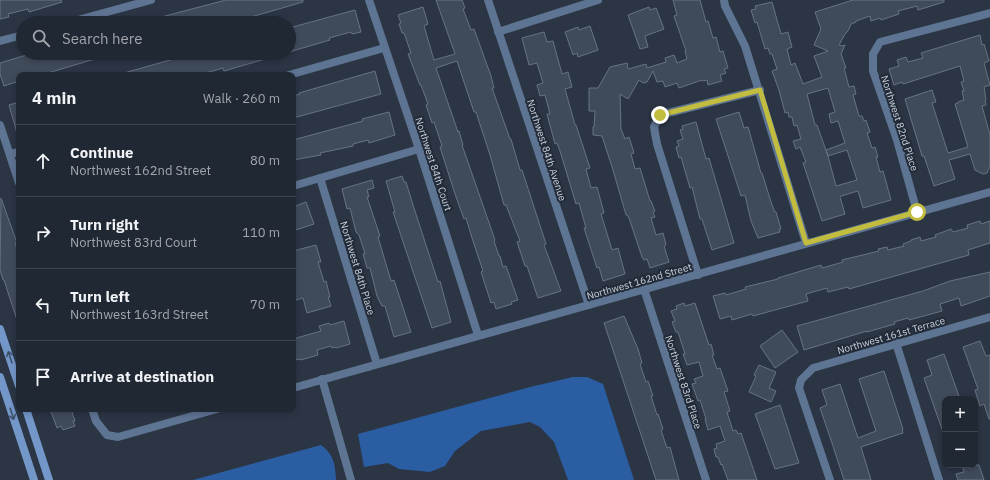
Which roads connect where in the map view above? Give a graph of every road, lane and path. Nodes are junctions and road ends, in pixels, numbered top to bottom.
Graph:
1 (151, 0) edge
2 (369, 0) edge
3 (488, 0) edge
4 (598, 0) edge
5 (724, 0) edge
6 (990, 13) edge
7 (93, 16) edge
8 (498, 32) junction
9 (16, 37) edge
10 (0, 41) edge
11 (384, 48) junction
12 (296, 73) edge
13 (760, 90) junction
14 (0, 125) edge
15 (419, 150) junction
16 (16, 153) edge
17 (10, 154) junction
18 (16, 173) edge
19 (320, 178) junction
20 (296, 185) edge
21 (990, 192) edge
22 (917, 212) junction
23 (806, 243) junction
24 (698, 275) junction
25 (644, 289) junction
26 (589, 306) junction
27 (990, 316) edge
28 (0, 329) edge
29 (478, 335) junction
30 (896, 343) junction
31 (377, 364) junction
32 (16, 377) edge
33 (0, 378) edge
34 (322, 379) junction
35 (296, 387) edge
36 (27, 412) edge
37 (93, 412) edge
38 (206, 412) edge
39 (34, 480) edge
40 (49, 480) edge
41 (351, 480) edge
42 (706, 480) edge
43 (830, 480) edge
44 (939, 480) edge

1 - 7 street
2 - 11 street, Northwest 84th Court
3 - 8 street, Northwest 84th Avenue
4 - 8 street
5 - 13 street
6 - 22 street, Northwest 82nd Place
8 - 26 street, Northwest 84th Avenue
9 - 10 street
11 - 12 street
11 - 15 street, Northwest 84th Court
13 - 23 street
13 - 24 street
14 - 17 street
15 - 19 street
15 - 29 street, Northwest 84th Court
16 - 17 street
17 - 18 street
19 - 20 street
19 - 31 street, Northwest 84th Place
21 - 22 street, Northwest 162nd Street
22 - 23 street, Northwest 162nd Street
23 - 24 street, Northwest 162nd Street
24 - 25 street, Northwest 162nd Street
25 - 26 street, Northwest 162nd Street
25 - 42 street, Northwest 83rd Place
26 - 29 street, Northwest 162nd Street
27 - 30 street, Northwest 161st Terrace
32 -> 28 street
29 - 31 street, Northwest 162nd Street
30 - 43 street, Northwest 161st Terrace
30 - 44 street
31 - 34 street, Northwest 162nd Street
33 -> 39 street
34 - 35 street, Northwest 162nd Street
34 - 41 street
36 - 40 street
37 - 38 street

